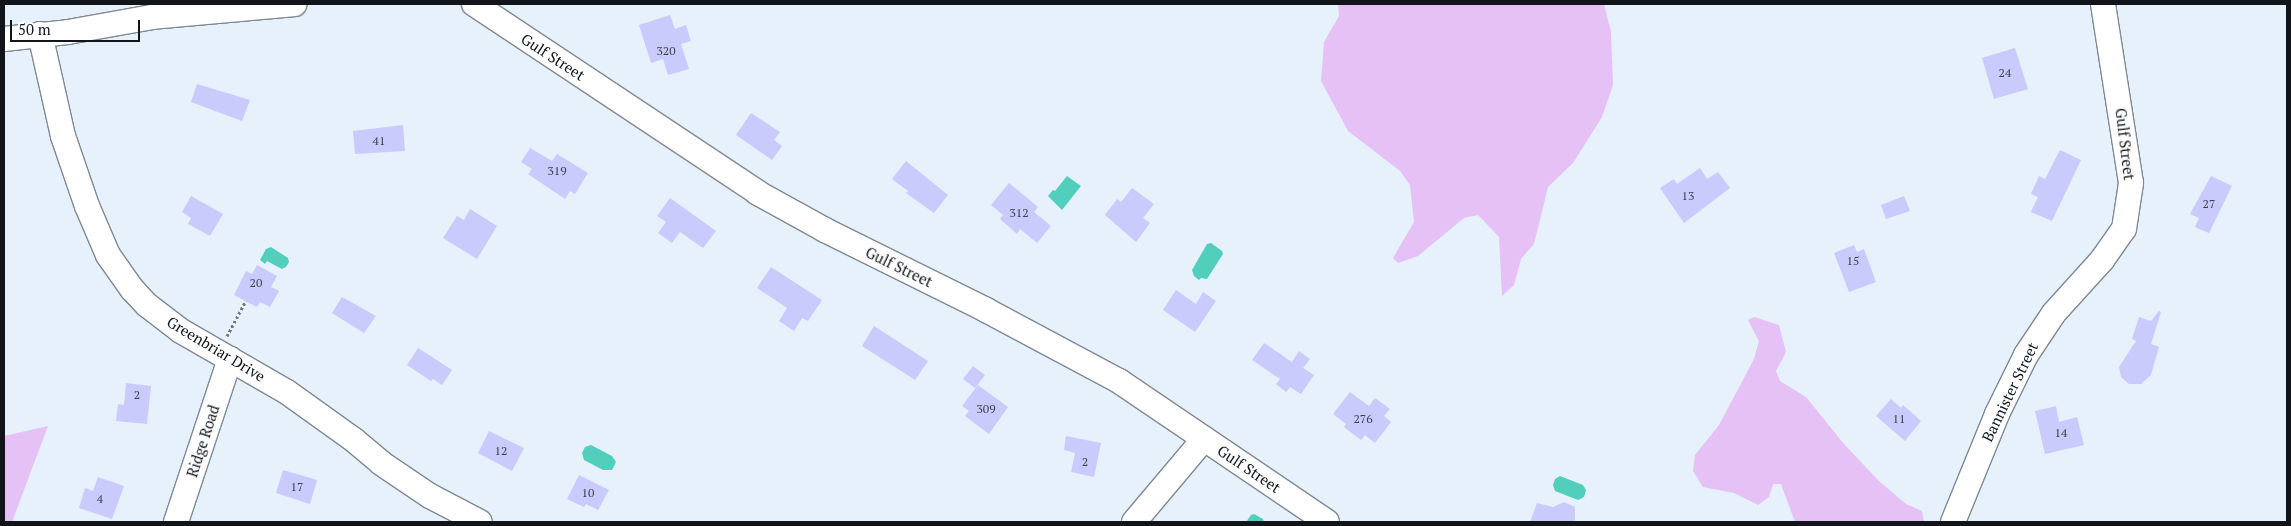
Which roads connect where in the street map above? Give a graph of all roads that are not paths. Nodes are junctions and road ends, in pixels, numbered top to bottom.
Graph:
1 (294, 4) edge
2 (474, 4) edge
3 (2103, 4) edge
4 (40, 34) junction
5 (4, 39) edge
6 (2089, 273) joint
7 (230, 359) junction
8 (1204, 439) junction
9 (176, 522) edge
10 (480, 522) edge
11 (1134, 522) edge
12 (1327, 522) edge
13 (1953, 522) edge

1 - 4 street
2 - 8 street, Gulf Street
3 - 6 street, Gulf Street
4 - 5 street
4 - 7 street, Greenbriar Drive
6 - 13 street, Bannister Street
7 - 9 street, Ridge Road
7 - 10 street, Greenbriar Drive
8 - 11 street
8 - 12 street, Gulf Street

